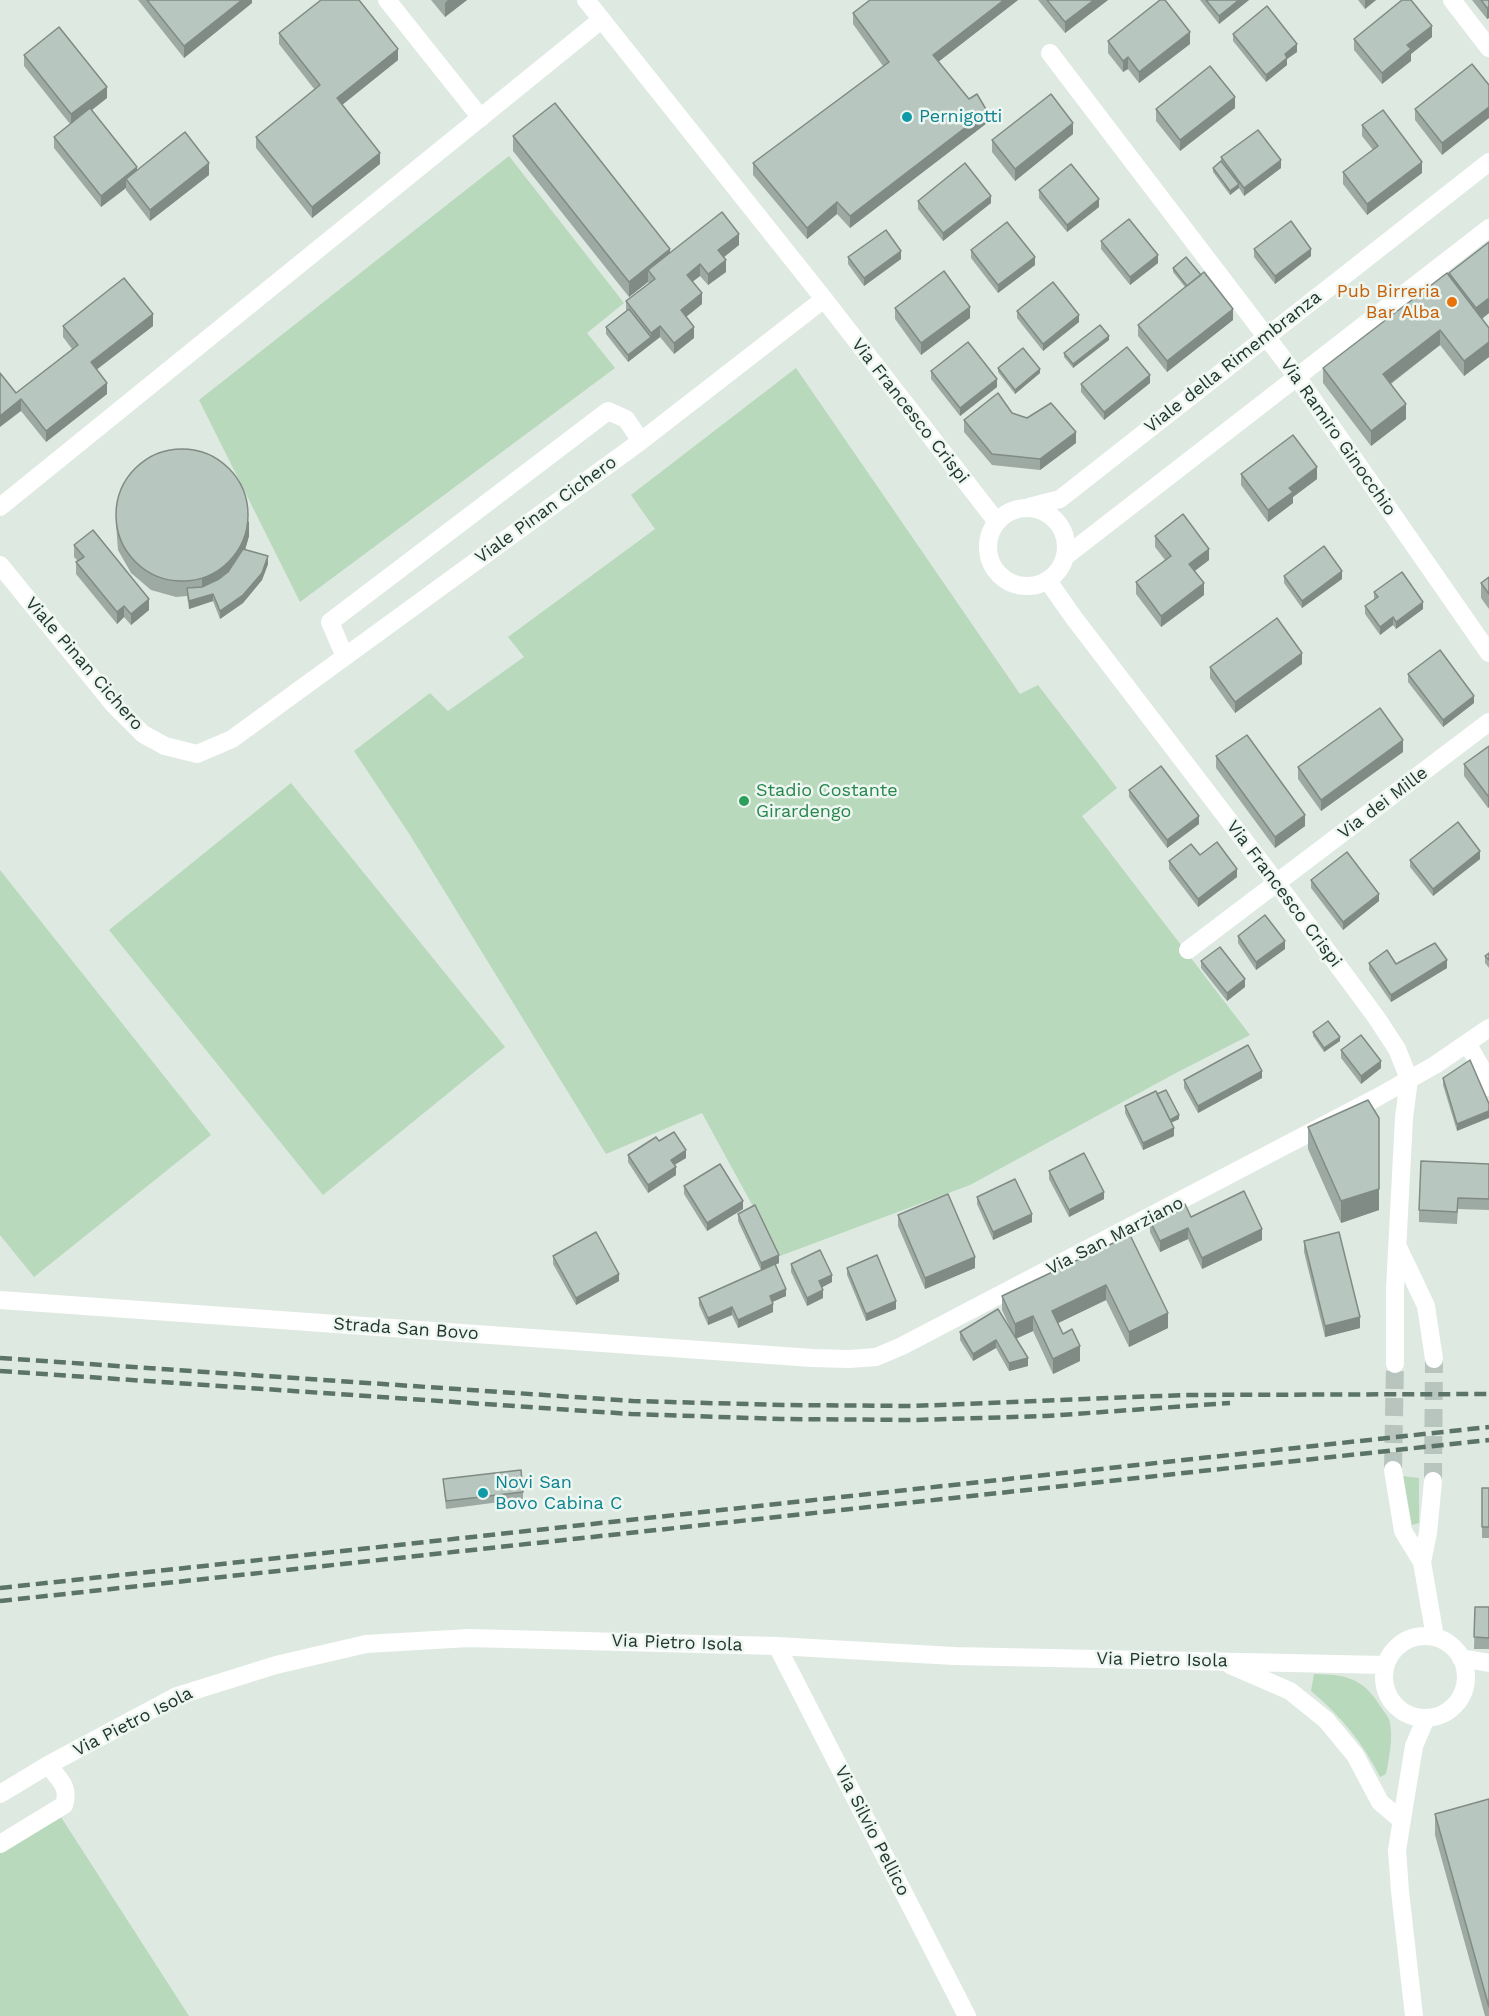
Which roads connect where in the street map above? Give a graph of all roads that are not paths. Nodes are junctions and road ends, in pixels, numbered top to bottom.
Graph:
1 (387, 0) edge
2 (586, 0) edge
3 (1452, 0) edge
4 (601, 21) junction
5 (1489, 48) edge
6 (1050, 54) dead end
7 (481, 118) junction
8 (1489, 162) edge
9 (1489, 228) edge
10 (824, 299) junction
11 (1266, 336) junction
12 (1297, 377) junction
13 (641, 441) junction
14 (0, 507) edge
15 (1029, 507) junction
16 (997, 522) junction
17 (1066, 556) junction
18 (0, 565) edge
19 (1048, 581) junction
20 (1489, 653) edge
21 (345, 657) junction
22 (1489, 722) edge
23 (1276, 882) junction
24 (1188, 950) dead end
25 (1489, 1028) edge
26 (1467, 1043) junction
27 (1487, 1076) edge
28 (1409, 1079) junction
29 (1398, 1247) junction
30 (0, 1300) edge
31 (812, 1358) joint
32 (1434, 1359) tunnel mouth
33 (1395, 1364) tunnel mouth
34 (1393, 1470) tunnel mouth
35 (1433, 1481) tunnel mouth
36 (1422, 1562) junction
37 (1435, 1637) junction
38 (777, 1646) junction
39 (1461, 1658) junction
40 (1222, 1662) junction
41 (1489, 1663) edge
42 (1385, 1665) junction
43 (1426, 1718) junction
44 (48, 1765) junction
45 (0, 1794) edge
46 (1401, 1820) junction
47 (0, 1844) edge
48 (967, 2016) edge
49 (1414, 2016) edge

1 - 7 street
2 - 4 street
3 - 5 street
4 - 7 street
4 - 10 street
6 - 11 street, Via Ramiro Ginocchio
7 - 14 street
8 - 11 street, Viale della Rimembranza
9 - 12 street
10 - 13 street, Viale Pinan Cichero
10 - 16 street, Via Francesco Crispi
11 - 12 street, Via Ramiro Ginocchio
11 - 15 street, Viale della Rimembranza
12 - 17 street
12 - 20 street, Via Ramiro Ginocchio
13 - 21 street, Viale Pinan Cichero
13 - 21 street
15 - 16 street
15 - 17 street
16 - 19 street
17 - 19 street
18 - 21 street, Viale Pinan Cichero
19 - 23 street, Via Francesco Crispi
22 - 23 street, Via dei Mille
23 - 24 street, Via dei Mille
23 - 28 street, Via Francesco Crispi
25 - 26 street, Via San Marziano
26 - 27 street
26 - 28 street, Via San Marziano
28 - 29 street, Via Francesco Crispi
28 - 31 street, Via San Marziano
29 - 32 street, Via Francesco Crispi
29 - 33 street, Via Francesco Crispi
30 - 31 street, Strada San Bovo
34 - 36 street
35 - 36 street
36 - 37 street
37 - 39 street
37 - 42 street
38 - 40 street, Via Pietro Isola
38 - 44 street, Via Pietro Isola
38 - 48 street, Via Silvio Pellico
39 - 41 street
39 - 43 street
40 - 42 street, Via Pietro Isola
40 - 46 street
42 - 43 street
43 - 46 street
44 - 45 street, Via Pietro Isola
44 - 47 street
46 - 49 street

